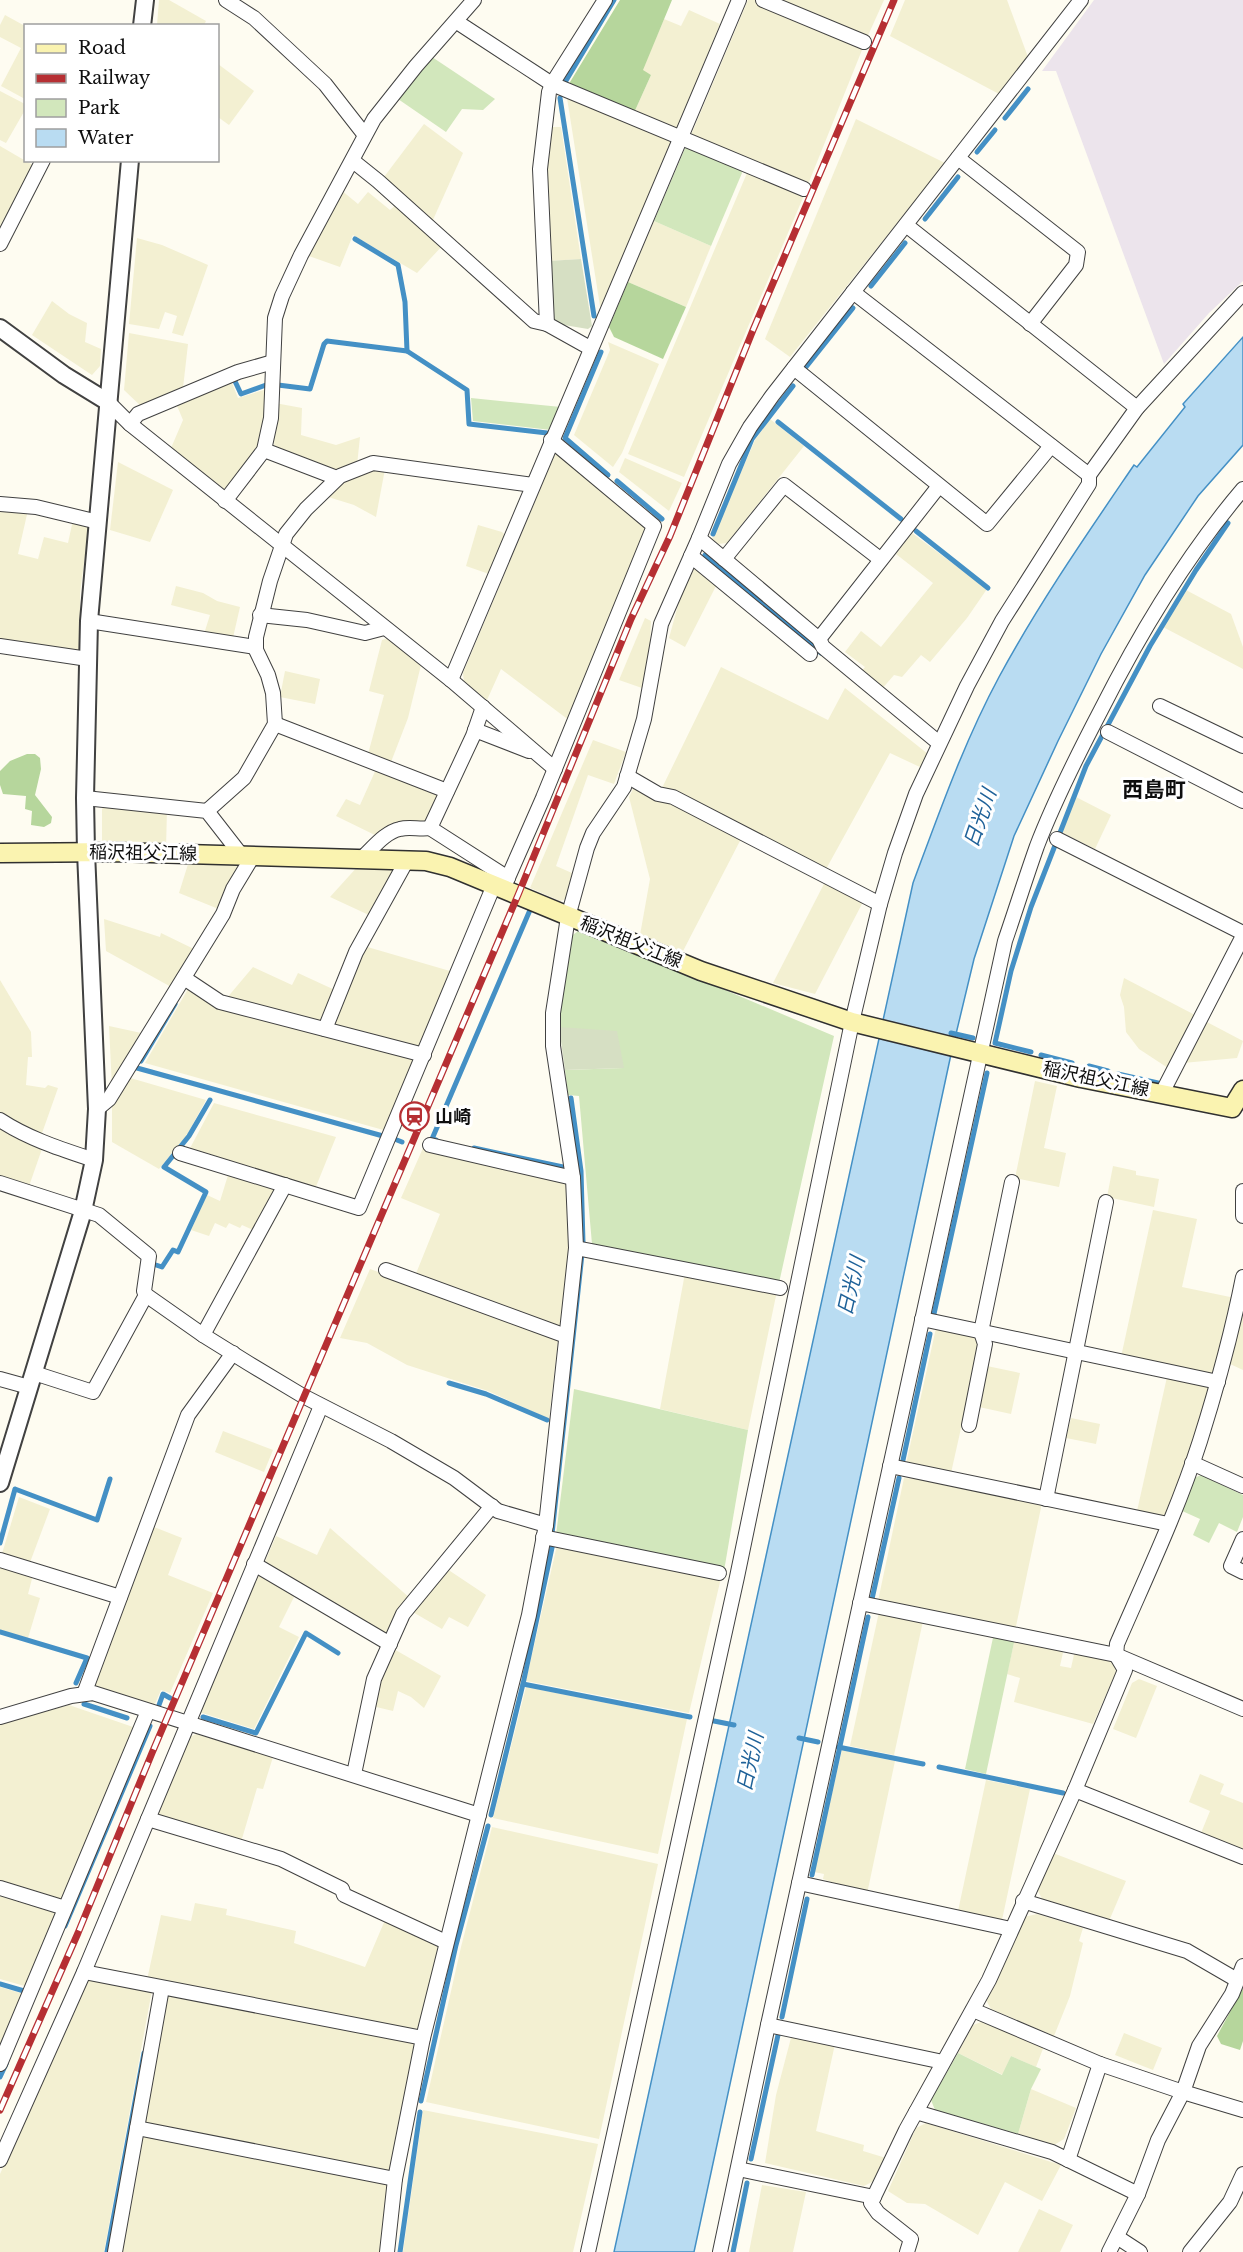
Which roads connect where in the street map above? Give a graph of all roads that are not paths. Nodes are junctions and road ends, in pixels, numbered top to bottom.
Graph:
1 (145, 0) edge
2 (226, 0) edge
3 (474, 0) edge
4 (605, 0) edge
5 (739, 0) edge
6 (763, 0) edge
7 (1082, 0) edge
8 (457, 22) junction
9 (142, 24) edge
10 (864, 42) dead end
11 (552, 84) junction
12 (364, 134) junction
13 (681, 138) junction
14 (958, 158) junction
15 (353, 161) junction
16 (43, 162) edge
17 (130, 162) edge
18 (804, 189) dead end
19 (906, 225) junction
20 (0, 244) edge
21 (853, 292) junction
22 (1243, 293) edge
23 (547, 324) junction
24 (1030, 324) junction
25 (0, 328) edge
26 (590, 348) junction
27 (273, 362) junction
28 (794, 368) junction
29 (108, 402) junction
30 (1137, 408) junction
31 (130, 424) junction
32 (551, 440) junction
33 (1051, 446) junction
34 (264, 450) junction
35 (1089, 475) junction
36 (337, 478) junction
37 (532, 485) junction
38 (939, 486) junction
39 (1243, 489) edge
40 (225, 501) junction
41 (0, 504) edge
42 (98, 522) junction
43 (699, 538) junction
44 (281, 546) junction
45 (691, 556) junction
46 (724, 559) junction
47 (880, 560) junction
48 (260, 615) junction
49 (89, 621) junction
50 (384, 628) junction
51 (819, 639) junction
52 (0, 646) edge
53 (256, 647) junction
54 (810, 654) dead end
55 (88, 659) junction
56 (451, 680) junction
57 (1160, 706) dead end
58 (483, 707) junction
59 (275, 723) junction
60 (475, 730) junction
61 (1108, 732) dead end
62 (939, 743) junction
63 (1243, 746) edge
64 (539, 755) junction
65 (555, 769) junction
66 (627, 776) junction
67 (447, 791) junction
68 (85, 798) junction
69 (1243, 801) edge
70 (207, 811) junction
71 (430, 828) junction
72 (1057, 839) dead end
73 (86, 852) junction
74 (0, 853) edge
75 (247, 856) junction
76 (362, 858) junction
77 (406, 860) junction
78 (502, 884) junction
79 (880, 904) junction
80 (568, 917) junction
81 (1243, 935) edge
82 (184, 978) junction
83 (854, 1023) junction
84 (325, 1029) junction
85 (977, 1053) junction
86 (424, 1055) junction
87 (1243, 1090) edge
88 (1162, 1093) junction
89 (97, 1109) junction
90 (1238, 1109) edge
91 (0, 1120) edge
92 (430, 1145) dead end
93 (180, 1153) dead end
94 (94, 1160) junction
95 (573, 1178) junction
96 (1012, 1182) dead end
97 (0, 1183) edge
98 (285, 1185) junction
99 (1243, 1191) edge
100 (1106, 1202) dead end
101 (83, 1211) junction
102 (1243, 1216) edge
103 (576, 1248) junction
104 (386, 1270) dead end
105 (1243, 1277) edge
106 (780, 1288) dead end
107 (146, 1294) junction
108 (922, 1319) junction
109 (981, 1332) junction
110 (203, 1335) junction
111 (566, 1336) junction
112 (1075, 1351) junction
113 (232, 1353) junction
114 (0, 1379) edge
115 (32, 1380) junction
116 (1218, 1382) junction
117 (321, 1406) junction
118 (969, 1425) dead end
119 (1192, 1463) junction
120 (890, 1466) junction
121 (0, 1483) edge
122 (1243, 1486) edge
123 (1046, 1499) junction
124 (492, 1506) junction
125 (1168, 1524) junction
126 (544, 1531) junction
127 (1243, 1539) edge
128 (0, 1560) edge
129 (254, 1564) junction
130 (1243, 1572) edge
131 (719, 1573) dead end
132 (120, 1597) junction
133 (860, 1603) junction
134 (390, 1644) junction
135 (1116, 1655) junction
136 (84, 1694) junction
137 (1243, 1709) edge
138 (148, 1711) junction
139 (0, 1717) edge
140 (188, 1724) junction
141 (354, 1774) junction
142 (1075, 1790) junction
143 (479, 1815) junction
144 (148, 1819) junction
145 (1243, 1857) edge
146 (799, 1883) junction
147 (0, 1888) edge
148 (1023, 1901) junction
149 (65, 1908) junction
150 (1011, 1929) junction
151 (446, 1942) junction
152 (1243, 1965) edge
153 (84, 1972) junction
154 (1237, 1980) junction
155 (162, 1988) junction
156 (974, 2010) junction
157 (768, 2025) junction
158 (423, 2038) junction
159 (943, 2062) junction
160 (0, 2064) edge
161 (1100, 2064) junction
162 (1183, 2092) junction
163 (1243, 2110) edge
164 (916, 2112) junction
165 (137, 2128) junction
166 (0, 2160) edge
167 (1068, 2160) junction
168 (738, 2169) junction
169 (1243, 2174) edge
170 (395, 2179) junction
171 (1138, 2194) junction
172 (874, 2197) junction
173 (1117, 2236) junction
174 (115, 2252) edge
175 (387, 2252) edge
176 (588, 2252) edge
177 (720, 2252) edge
178 (907, 2252) edge
179 (1109, 2252) edge
180 (1140, 2252) edge
181 (1190, 2252) edge

1 - 9 street
2 - 12 street
3 - 8 street
4 - 11 street
5 - 13 street
6 - 10 street
7 - 14 street
8 - 11 street
8 - 12 street
11 - 13 street
11 - 23 street
12 - 15 street
13 - 18 street
13 - 26 street
14 - 19 street
14 - 24 street
15 - 23 street
15 - 27 street
16 - 20 street
17 - 29 street
19 - 21 street
19 - 24 street
21 - 28 street
21 - 33 street
22 - 30 street
23 - 26 street
24 - 30 street
25 - 29 street
26 - 32 street
27 - 31 street
27 - 34 street
28 - 38 street
28 - 43 street
29 - 31 street
29 - 42 street
30 - 35 street
31 - 40 street
32 - 37 street
32 - 65 street
33 - 35 street
33 - 38 street
34 - 36 street
34 - 40 street
35 - 62 street
36 - 37 street
36 - 44 street
37 - 56 street
38 - 47 street
39 - 85 street
40 - 44 street
41 - 42 street
42 - 49 street
43 - 45 street
43 - 46 street
44 - 48 street
44 - 50 street
45 - 54 street
45 - 66 street
46 - 47 street
46 - 51 street
47 - 51 street
48 - 50 street
48 - 53 street
49 - 53 street
49 - 55 street
50 - 56 street
51 - 62 street
52 - 55 street
53 - 59 street
55 - 68 street
56 - 58 street
57 - 63 street
58 - 60 street
58 - 64 street
59 - 67 street
59 - 70 street
60 - 64 street
60 - 67 street
61 - 69 street
62 - 79 street
64 - 65 street
65 - 78 street
66 - 79 street
66 - 80 street
67 - 71 street
68 - 70 street
68 - 73 street
70 - 75 street
71 - 76 street
71 - 78 street
72 - 81 street
73 - 74 main road, 稲沢祖父江線
73 - 75 main road, 稲沢祖父江線
73 - 89 street
75 - 76 main road, 稲沢祖父江線
75 - 82 street
76 - 77 main road, 稲沢祖父江線
77 - 78 main road, 稲沢祖父江線
77 - 84 street
78 - 80 main road, 稲沢祖父江線
78 - 86 street
79 - 83 street
80 - 83 main road, 稲沢祖父江線
80 - 95 street
81 - 88 street
82 - 84 street
82 - 89 street
83 - 85 main road, 稲沢祖父江線
83 - 176 street
84 - 86 street
85 - 88 main road, 稲沢祖父江線
85 - 108 street
86 - 98 street
87 - 90 main road, 稲沢祖父江線
88 - 90 main road, 稲沢祖父江線
89 - 94 street
91 - 94 street
92 - 95 street
93 - 98 street
94 - 101 street
95 - 103 street
96 - 109 street
97 - 101 street
98 - 110 street
99 - 102 street
100 - 112 street
101 - 107 street
101 - 115 street
103 - 106 street
103 - 111 street
104 - 111 street
105 - 116 street
107 - 110 street
107 - 115 street
108 - 109 street
108 - 120 street
109 - 112 street
109 - 118 street
110 - 113 street
111 - 126 street
112 - 116 street
112 - 123 street
113 - 117 street
113 - 132 street
114 - 115 street
115 - 121 street
116 - 119 street
117 - 124 street
117 - 129 street
119 - 122 street
119 - 125 street
120 - 123 street
120 - 133 street
123 - 125 street
124 - 126 street
124 - 134 street
125 - 135 street
126 - 131 street
126 - 143 street
127 - 130 street
128 - 132 street
129 - 134 street
129 - 140 street
132 - 136 street
133 - 135 street
133 - 146 street
134 - 141 street
135 - 137 street
135 - 142 street
136 - 138 street
136 - 139 street
138 - 140 street
138 - 149 street
140 - 141 street
140 - 144 street
141 - 143 street
142 - 145 street
142 - 148 street
143 - 151 street
144 - 151 street
144 - 153 street
146 - 150 street
146 - 157 street
147 - 149 street
148 - 150 street
148 - 154 street
149 - 160 street
150 - 156 street
151 - 158 street
152 - 154 street
153 - 155 street
153 - 166 street
154 - 162 street
155 - 158 street
155 - 165 street
156 - 159 street
156 - 161 street
157 - 159 street
157 - 168 street
158 - 170 street
159 - 164 street
161 - 162 street
161 - 167 street
162 - 163 street
162 - 171 street
164 - 167 street
164 - 172 street
165 - 170 street
165 - 174 street
167 - 171 street
168 - 172 street
168 - 177 street
169 - 181 street
170 - 175 street
171 - 173 street
172 - 178 street
173 - 179 street
173 - 180 street

